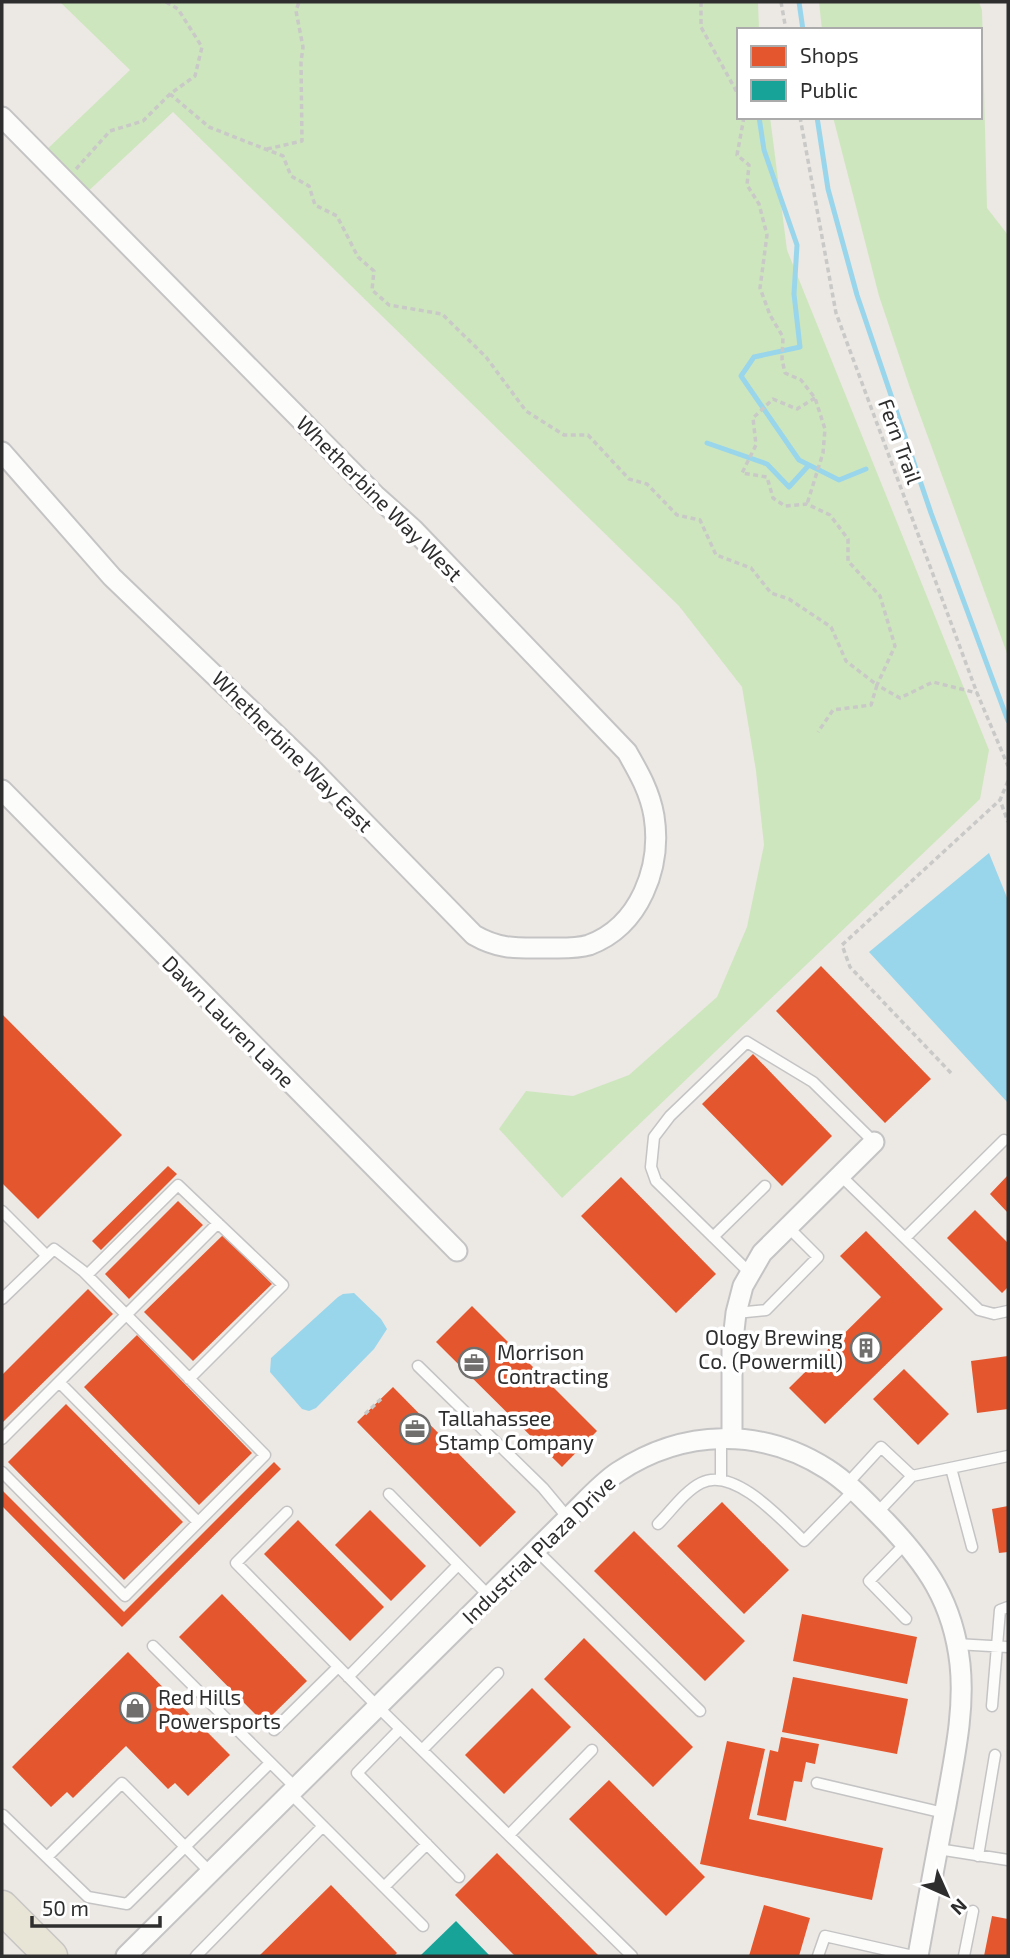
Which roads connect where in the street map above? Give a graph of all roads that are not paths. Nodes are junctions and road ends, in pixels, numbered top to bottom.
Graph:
1 (2, 117) edge
2 (2, 452) edge
3 (2, 790) edge
4 (625, 922) joint
5 (1004, 1140) dead end
6 (874, 1142) joint
7 (841, 1175) junction
8 (765, 1186) dead end
9 (2, 1211) edge
10 (218, 1223) junction
11 (788, 1227) junction
12 (713, 1237) junction
13 (905, 1238) junction
14 (457, 1251) dead end
15 (50, 1252) junction
16 (750, 1273) junction
17 (87, 1275) junction
18 (2, 1299) edge
19 (1008, 1311) edge
20 (736, 1313) junction
21 (126, 1315) junction
22 (418, 1366) dead end
23 (189, 1379) junction
24 (59, 1382) junction
25 (727, 1437) junction
26 (2, 1439) edge
27 (1008, 1456) edge
28 (951, 1468) junction
29 (2, 1472) edge
30 (912, 1476) junction
31 (721, 1480) junction
32 (851, 1487) junction
33 (389, 1494) dead end
34 (287, 1512) dead end
35 (877, 1513) junction
36 (568, 1518) junction
37 (198, 1522) junction
38 (658, 1524) dead end
39 (906, 1543) junction
40 (972, 1548) dead end
41 (536, 1550) junction
42 (458, 1565) junction
43 (489, 1596) junction
44 (1008, 1607) edge
45 (906, 1619) dead end
46 (956, 1644) junction
47 (153, 1646) dead end
48 (996, 1647) junction
49 (1008, 1647) edge
50 (338, 1667) junction
51 (498, 1673) dead end
52 (348, 1677) junction
53 (992, 1706) dead end
54 (378, 1707) junction
55 (700, 1711) dead end
56 (400, 1729) junction
57 (274, 1730) dead end
58 (422, 1750) junction
59 (592, 1750) dead end
60 (995, 1755) dead end
61 (270, 1763) junction
62 (817, 1783) dead end
63 (293, 1790) junction
64 (944, 1813) junction
65 (3, 1815) edge
66 (323, 1826) junction
67 (509, 1836) junction
68 (427, 1844) junction
69 (185, 1847) junction
70 (938, 1849) junction
71 (978, 1856) junction
72 (47, 1857) junction
73 (1008, 1860) edge
74 (210, 1872) junction
75 (459, 1877) dead end
76 (384, 1887) junction
77 (2, 1908) edge
78 (973, 1911) dead end
79 (423, 1926) dead end
80 (136, 1950) edge
81 (51, 1956) edge
82 (196, 1956) edge
83 (632, 1956) edge
84 (818, 1956) edge
85 (915, 1956) edge
86 (964, 1956) edge

1 - 4 street, Whetherbine Way West
2 - 4 street, Whetherbine Way East
3 - 14 street, Dawn Lauren Lane
5 - 13 lane
6 - 7 street
6 - 12 lane
7 - 11 street
7 - 13 lane
8 - 12 lane
9 - 15 lane
10 - 17 lane
10 - 21 lane
10 - 23 lane
11 - 16 street
11 - 20 lane
12 - 16 lane
13 - 19 lane
15 - 17 lane
15 - 18 lane
16 - 20 street
17 - 21 lane
20 - 25 street
21 - 23 lane
21 - 24 lane
22 - 36 lane
23 - 37 lane
24 - 26 lane
24 - 37 lane
25 - 31 lane
25 - 32 street, Industrial Plaza Drive
25 - 36 street, Industrial Plaza Drive
27 - 28 lane
28 - 30 lane
28 - 40 lane
29 - 37 lane
30 - 32 lane
30 - 35 lane
31 - 32 lane
31 - 38 lane
32 - 35 street, Industrial Plaza Drive
33 - 42 lane
34 - 50 lane
35 - 39 street, Industrial Plaza Drive
36 - 41 street, Industrial Plaza Drive
39 - 45 lane
39 - 46 street, Industrial Plaza Drive
41 - 43 street, Industrial Plaza Drive
41 - 55 lane
42 - 43 lane
42 - 52 lane
43 - 54 street, Industrial Plaza Drive
44 - 48 lane
46 - 48 lane
46 - 64 street, Industrial Plaza Drive
47 - 61 lane
48 - 49 lane
48 - 53 lane
50 - 52 lane
50 - 57 lane
51 - 58 lane
52 - 54 lane
54 - 56 lane
54 - 63 street, Industrial Plaza Drive
56 - 58 lane
56 - 68 lane
58 - 67 lane
59 - 67 lane
60 - 71 lane
61 - 63 lane
61 - 69 lane
62 - 64 lane
63 - 66 lane
63 - 74 street, Industrial Plaza Drive
64 - 70 street, Industrial Plaza Drive
65 - 72 lane
66 - 76 lane
66 - 82 lane
67 - 83 lane
68 - 75 lane
68 - 76 lane
69 - 72 lane
69 - 72 lane
69 - 74 lane
70 - 71 lane
70 - 85 street, Industrial Plaza Drive
71 - 73 lane
74 - 80 street, Industrial Plaza Drive
76 - 79 lane
77 - 81 main road
78 - 86 lane
84 - 85 lane

